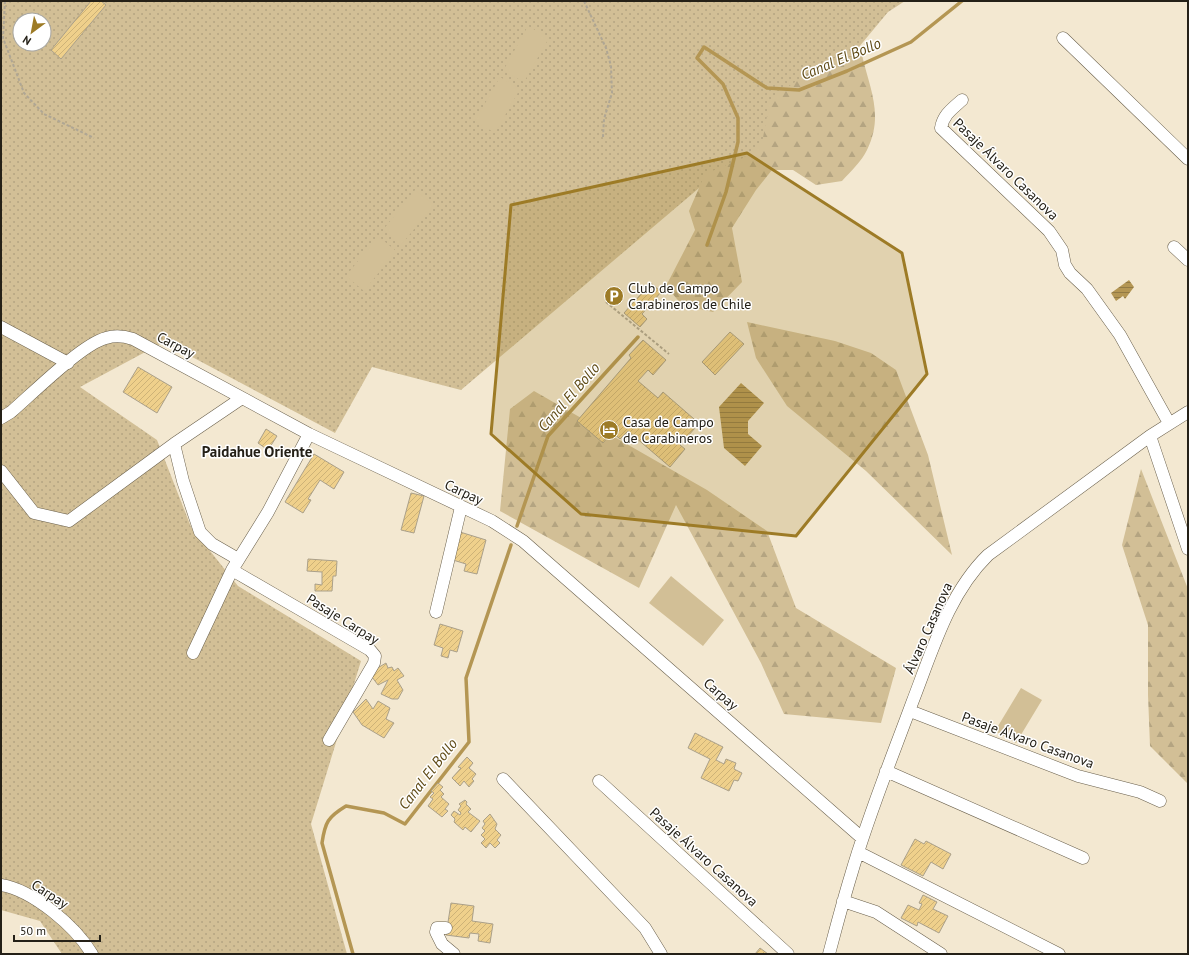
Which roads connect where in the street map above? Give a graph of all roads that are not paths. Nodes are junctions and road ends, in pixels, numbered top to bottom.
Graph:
1 (1063, 38) dead end
2 (962, 100) dead end
3 (1188, 159) edge
4 (1174, 247) dead end
5 (1188, 260) edge
6 (1, 327) edge
7 (68, 363) junction
8 (242, 398) junction
9 (1188, 412) edge
10 (1, 418) edge
11 (1169, 424) junction
12 (309, 434) junction
13 (1150, 436) junction
14 (174, 444) junction
15 (1, 471) edge
16 (461, 507) junction
17 (1188, 549) edge
18 (235, 565) junction
19 (436, 612) dead end
20 (193, 653) dead end
21 (910, 711) junction
22 (329, 740) dead end
23 (886, 771) junction
24 (502, 779) dead end
25 (599, 781) dead end
26 (1160, 801) dead end
27 (862, 838) junction
28 (858, 852) junction
29 (1083, 858) dead end
30 (1, 885) edge
31 (843, 901) junction
32 (446, 928) dead end
33 (92, 954) edge
34 (454, 954) edge
35 (661, 954) edge
36 (788, 954) edge
37 (829, 954) edge
38 (941, 954) edge
39 (1059, 954) edge

1 - 3 street
2 - 11 street, Pasaje Álvaro Casanova
4 - 5 street
6 - 7 street
7 - 8 street, Carpay
7 - 10 street, Carpay
8 - 12 street, Carpay
8 - 14 street
9 - 11 street, Álvaro Casanova
11 - 13 street, Álvaro Casanova
12 - 16 street, Carpay
12 - 18 street
13 - 17 street
13 - 21 street, Álvaro Casanova
14 - 15 street
14 - 18 street, Pasaje Carpay
16 - 19 street
16 - 27 street, Carpay
18 - 20 street
18 - 22 street, Pasaje Carpay
21 - 23 street, Álvaro Casanova
21 - 26 street, Pasaje Álvaro Casanova
23 - 27 street, Álvaro Casanova
23 - 29 street
24 - 35 street
25 - 36 street, Pasaje Álvaro Casanova
27 - 28 street, Álvaro Casanova
28 - 31 street, Álvaro Casanova
28 - 39 street
30 - 33 street, Carpay
31 - 37 street, Álvaro Casanova
31 - 38 street
32 - 34 street

